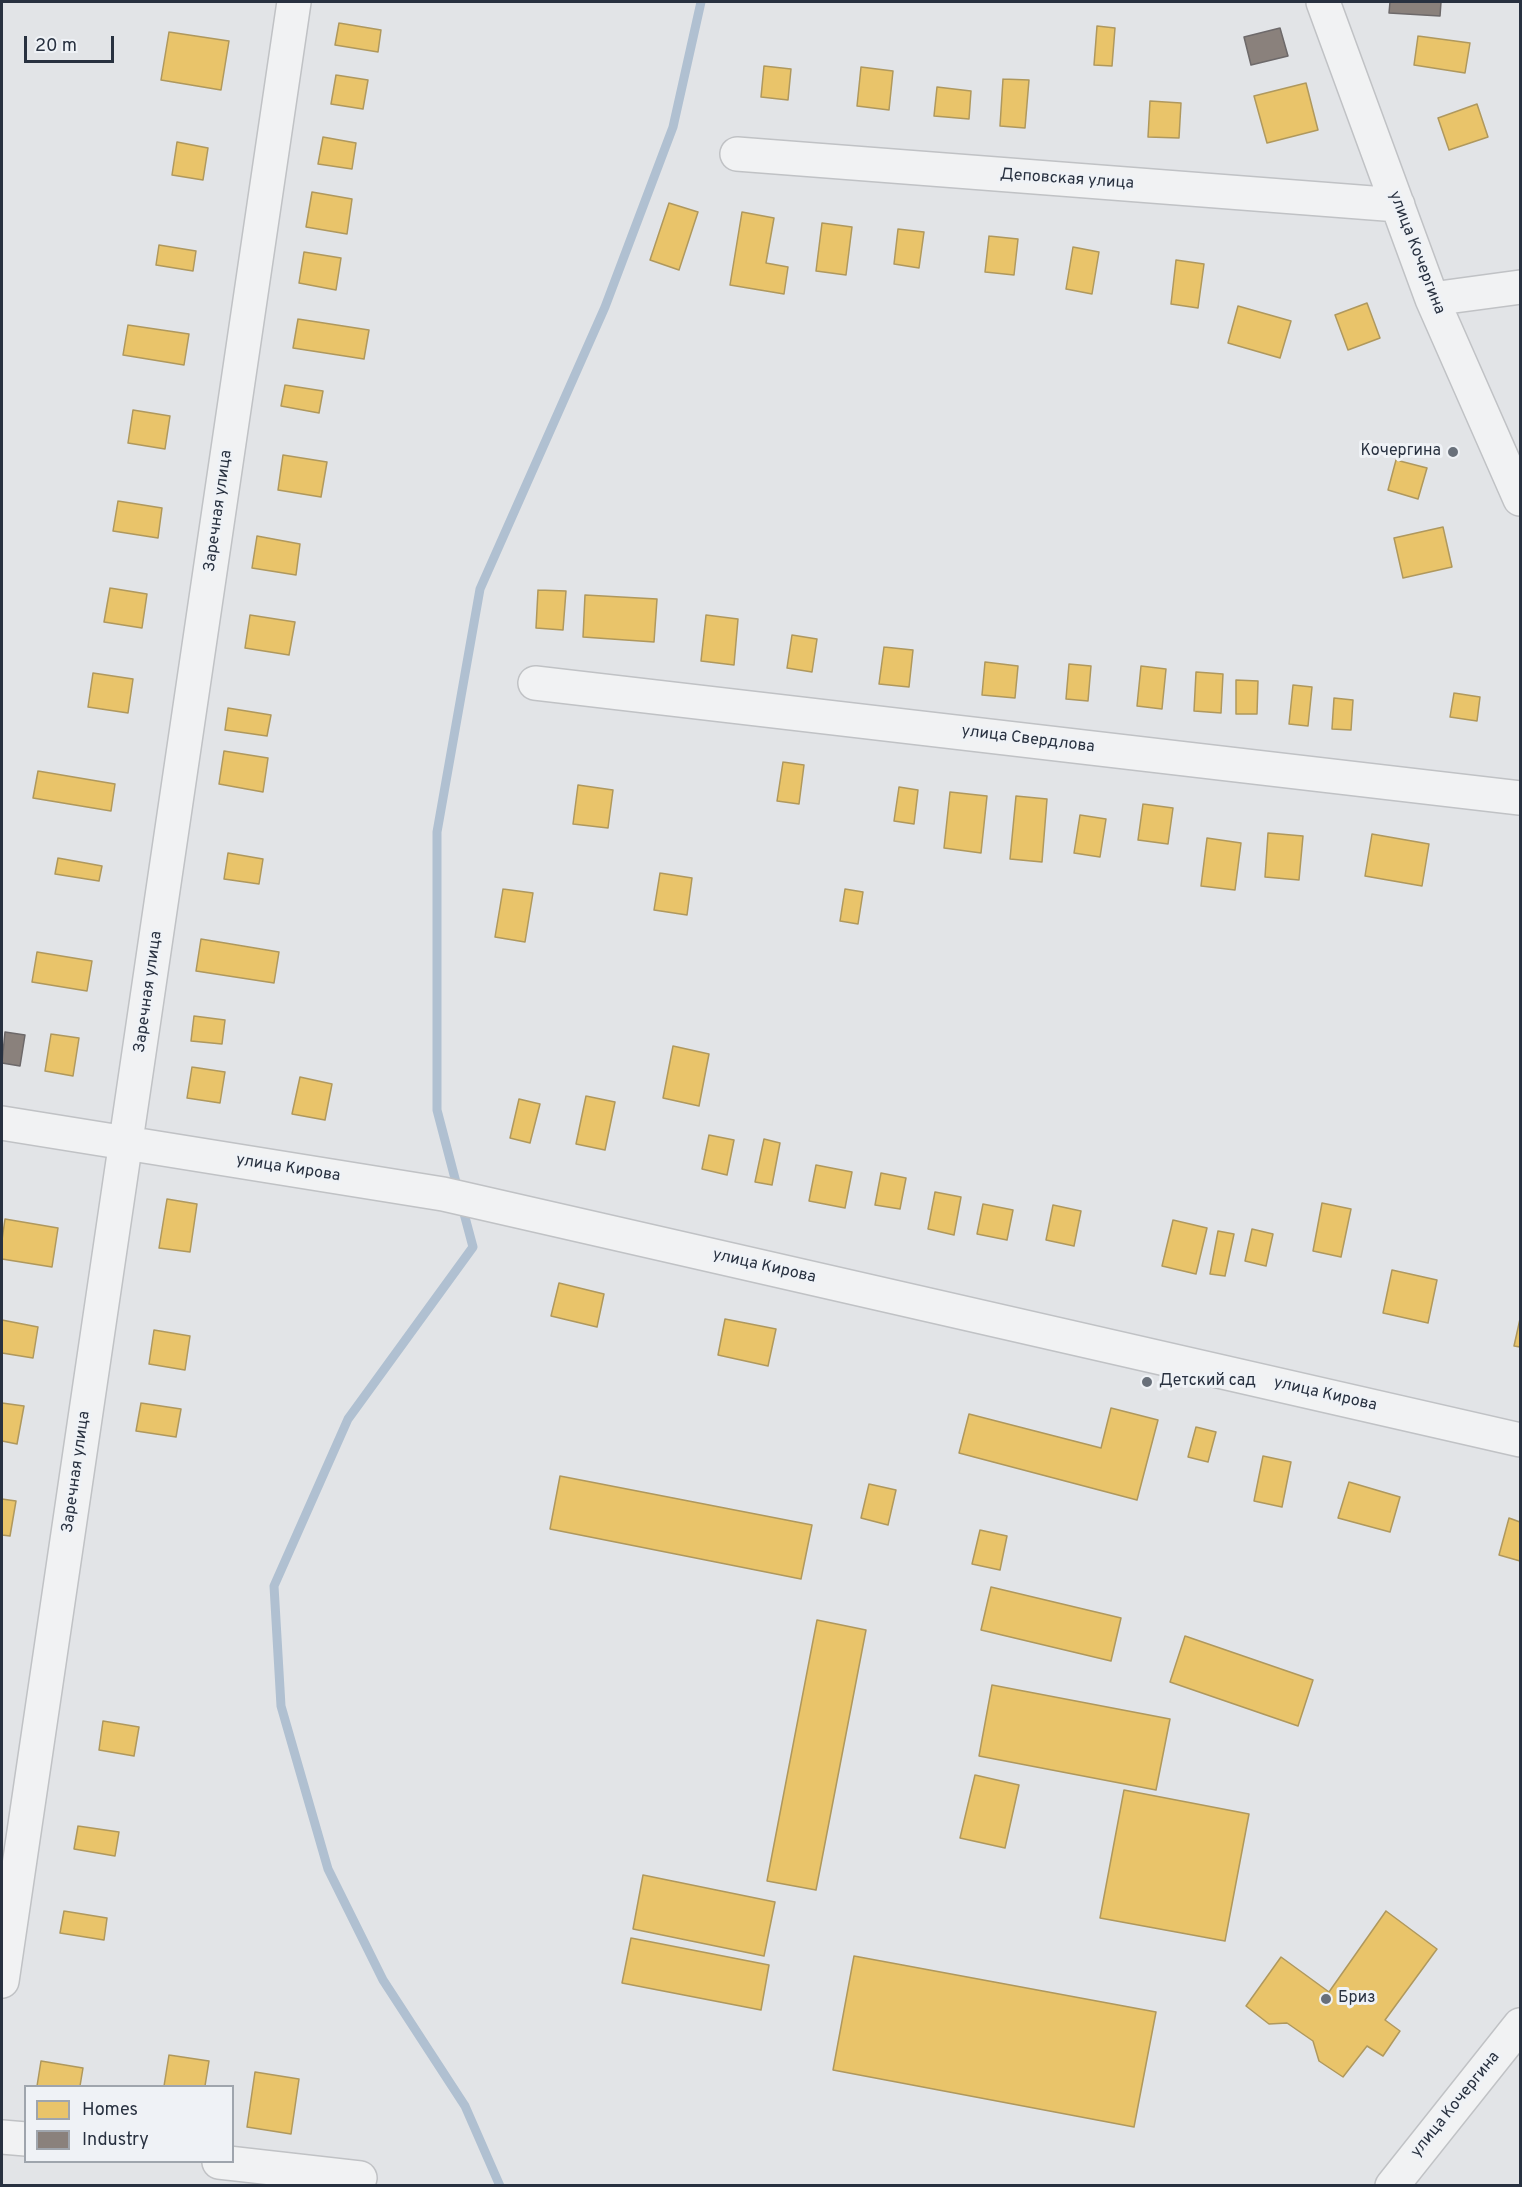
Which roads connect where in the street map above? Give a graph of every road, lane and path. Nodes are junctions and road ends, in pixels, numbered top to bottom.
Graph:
1 (294, 2) edge
2 (1323, 2) edge
3 (737, 154) dead end
4 (1398, 205) junction
5 (1521, 286) edge
6 (1432, 299) junction
7 (1521, 499) edge
8 (535, 683) dead end
9 (1521, 798) edge
10 (2, 1124) edge
11 (126, 1143) junction
12 (1521, 1440) edge
13 (2, 1982) edge
14 (1521, 2025) edge
15 (2, 2136) edge
16 (24, 2139) edge
17 (228, 2163) edge
18 (360, 2178) dead end
19 (1392, 2186) edge

1 - 11 street, Заречная улица
2 - 4 street, улица Кочергина
3 - 4 street, Деповская улица
4 - 6 street, улица Кочергина
5 - 6 street
6 - 7 street, улица Кочергина
8 - 9 street, улица Свердлова
10 - 11 street, улица Кирова
11 - 12 street, улица Кирова
11 - 13 street, Заречная улица
14 - 19 street, улица Кочергина
15 - 16 street
17 - 18 street

